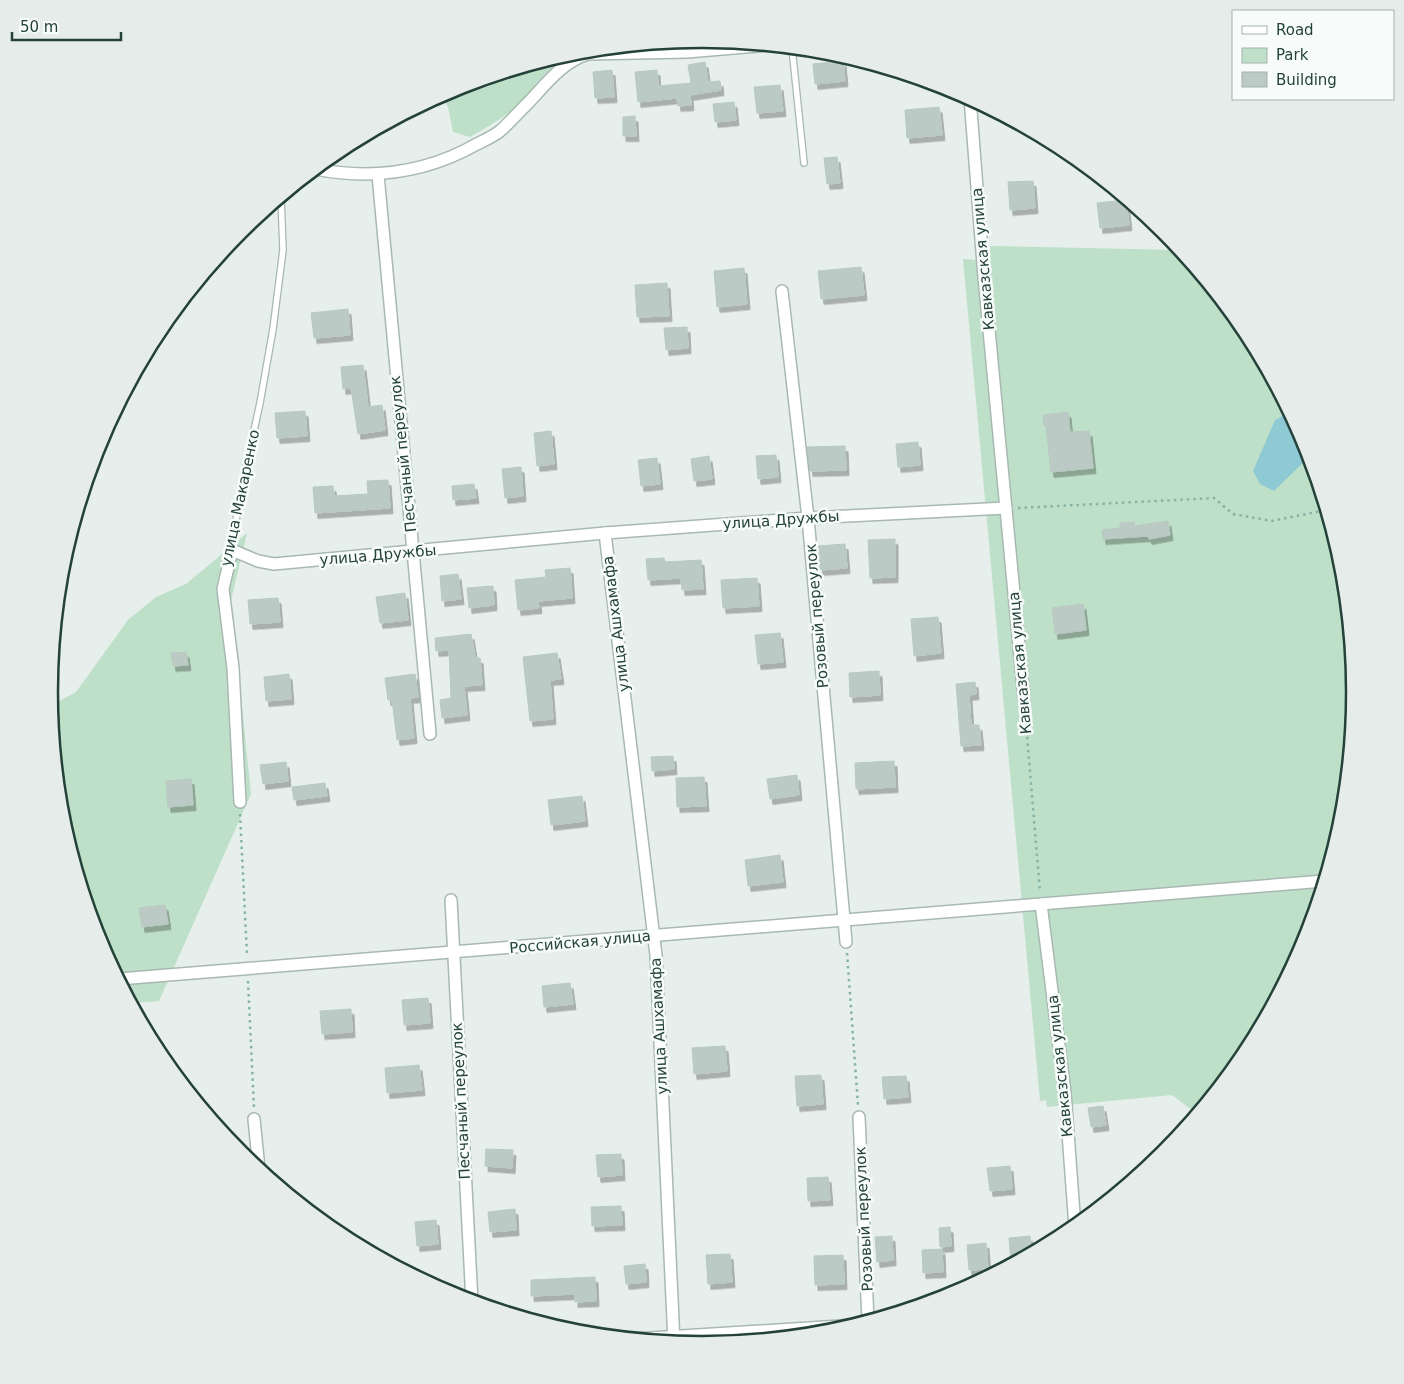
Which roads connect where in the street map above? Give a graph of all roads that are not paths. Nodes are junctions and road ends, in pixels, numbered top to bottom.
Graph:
1 (732, 49) edge
2 (615, 53) edge
3 (793, 54) edge
4 (570, 61) edge
5 (971, 107) edge
6 (804, 163) dead end
7 (325, 170) edge
8 (378, 175) junction
9 (281, 204) edge
10 (782, 291) dead end
11 (1006, 508) junction
12 (808, 518) junction
13 (605, 533) junction
14 (232, 550) junction
15 (413, 553) junction
16 (1024, 699) road end
17 (430, 734) dead end
18 (240, 802) dead end
19 (1318, 882) edge
20 (451, 900) dead end
21 (1041, 904) junction
22 (844, 920) junction
23 (654, 936) junction
24 (846, 942) road end
25 (454, 952) junction
26 (125, 979) edge
27 (859, 1117) road end
28 (254, 1119) dead end
29 (258, 1159) edge
30 (1074, 1217) edge
31 (472, 1293) edge
32 (868, 1315) edge
33 (801, 1329) edge
34 (674, 1335) edge
35 (714, 1336) edge

1 - 2 street
3 - 6 lane
4 - 8 street
5 - 11 street, Кавказcкая улица
7 - 8 street
8 - 15 street, Песчаный переулок
9 - 14 lane, улица Макаренко
10 - 12 street, Розовый переулок
11 - 12 street, улица Дружбы
11 - 16 street, Кавказcкая улица
12 - 13 street, улица Дружбы
12 - 22 street, Розовый переулок
13 - 15 street, улица Дружбы
13 - 23 street, улица Ашхамафа
14 - 15 street, улица Дружбы
14 - 18 street, улица Макаренко
15 - 17 street, Песчаный переулок
19 - 21 street, Российская улица
20 - 25 street, Песчаный переулок
21 - 22 street, Российская улица
21 - 30 street, Кавказcкая улица
22 - 23 street, Российская улица
22 - 24 street, Розовый переулок
23 - 25 street, Российская улица
23 - 34 street, улица Ашхамафа
25 - 26 street, Российская улица
25 - 31 street, Песчаный переулок
27 - 32 street, Розовый переулок
28 - 29 street
33 - 35 street

